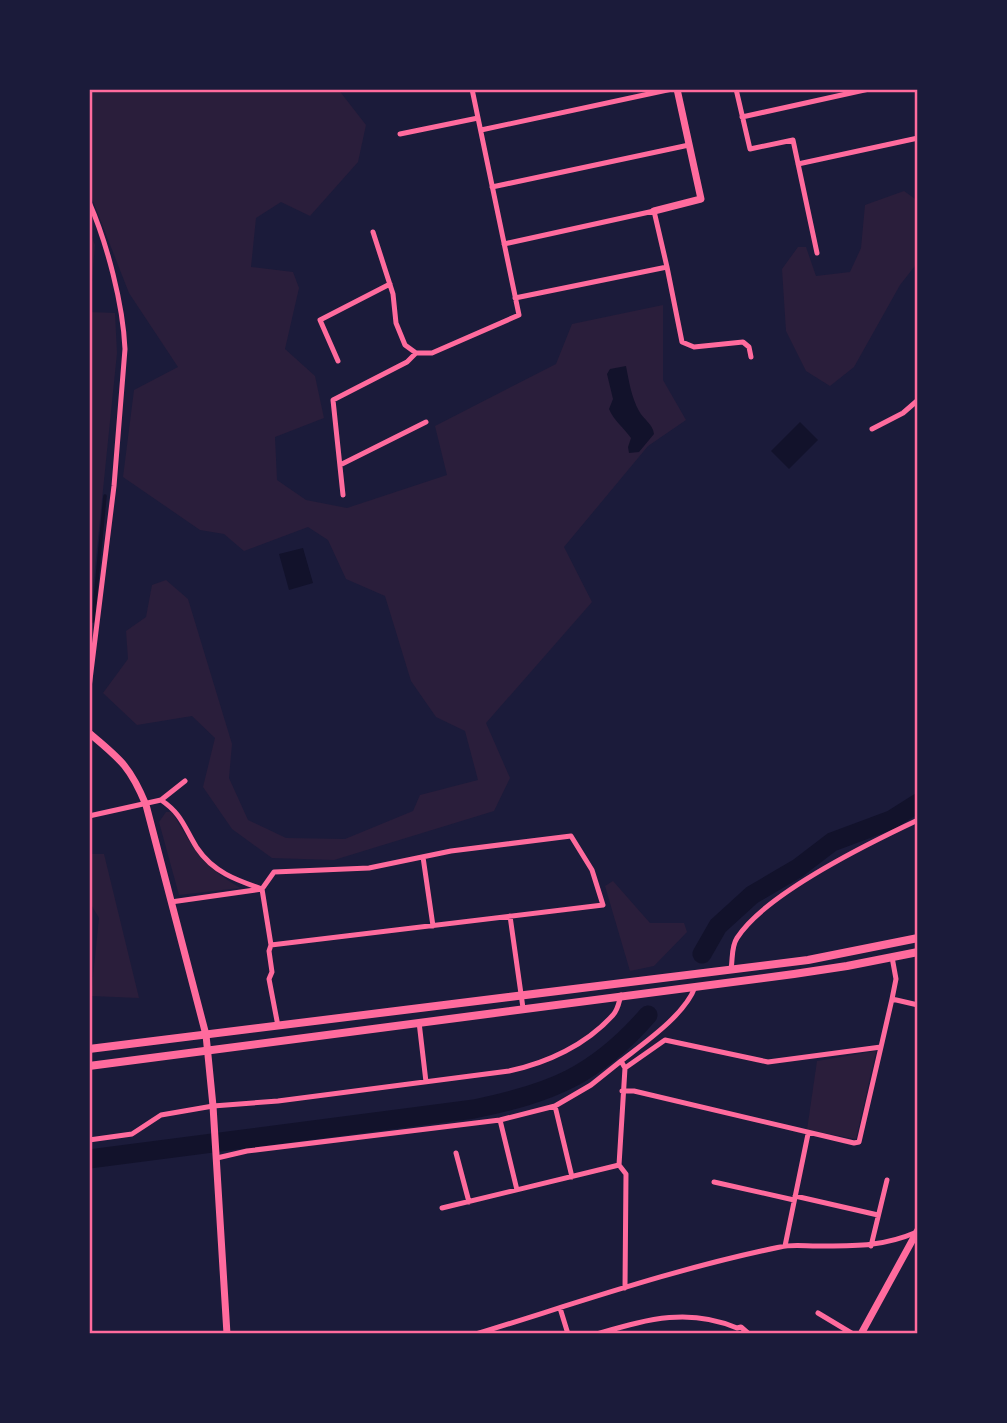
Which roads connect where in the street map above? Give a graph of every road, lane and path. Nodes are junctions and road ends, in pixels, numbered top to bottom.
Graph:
1 (472, 89) edge
2 (675, 89) edge
3 (736, 89) edge
4 (869, 89) edge
5 (742, 117) junction
6 (478, 118) junction
7 (481, 131) junction
8 (400, 134) dead end
9 (918, 138) edge
10 (689, 145) junction
11 (798, 164) junction
12 (492, 187) junction
13 (89, 202) edge
14 (653, 211) junction
15 (373, 232) dead end
16 (504, 244) junction
17 (817, 253) dead end
18 (667, 267) junction
19 (390, 284) junction
20 (515, 298) junction
21 (416, 353) junction
22 (751, 357) dead end
23 (338, 361) dead end
24 (918, 400) edge
25 (426, 422) dead end
26 (872, 429) dead end
27 (340, 465) junction
28 (343, 495) dead end
29 (89, 688) edge
30 (89, 733) edge
31 (185, 781) dead end
32 (161, 800) junction
33 (146, 805) junction
34 (89, 816) edge
35 (918, 820) edge
36 (423, 857) junction
37 (262, 889) junction
38 (171, 902) junction
39 (510, 916) junction
40 (433, 926) junction
41 (918, 937) edge
42 (271, 945) junction
43 (918, 951) edge
44 (892, 957) junction
45 (731, 969) junction
46 (695, 986) junction
47 (521, 995) junction
48 (621, 995) junction
49 (892, 999) junction
50 (918, 1005) edge
51 (523, 1008) junction
52 (419, 1022) junction
53 (278, 1026) junction
54 (206, 1035) junction
55 (881, 1047) junction
56 (89, 1049) edge
57 (208, 1050) junction
58 (621, 1061) junction
59 (89, 1066) edge
60 (625, 1068) junction
61 (426, 1082) junction
62 (622, 1091) junction
63 (213, 1106) junction
64 (555, 1106) junction
65 (500, 1120) junction
66 (808, 1134) junction
67 (89, 1140) edge
68 (456, 1153) dead end
69 (217, 1158) junction
70 (619, 1165) junction
71 (572, 1177) junction
72 (887, 1180) dead end
73 (714, 1182) dead end
74 (517, 1190) junction
75 (794, 1198) junction
76 (469, 1202) junction
77 (442, 1208) dead end
78 (878, 1215) junction
79 (917, 1231) edge
80 (785, 1245) junction
81 (871, 1246) junction
82 (625, 1288) junction
83 (560, 1308) junction
84 (818, 1313) dead end
85 (227, 1334) edge
86 (476, 1334) edge
87 (568, 1334) edge
88 (596, 1334) edge
89 (749, 1334) edge
90 (853, 1334) edge
91 (861, 1334) edge

1 - 6 street
2 - 7 street
2 - 10 street
3 - 5 street
4 - 5 street
5 - 11 street
6 - 7 street
6 - 8 street
7 - 12 street
9 - 11 street
10 - 12 street
10 - 14 street
11 - 17 street
12 - 16 street
13 - 29 street
14 - 16 street
14 - 18 street
15 - 19 street
16 - 20 street
18 - 20 street
18 - 22 street
19 - 21 street
19 - 23 street
20 - 21 street
21 - 27 street
24 - 26 street
25 - 27 street
27 - 28 street
30 - 33 street
31 - 32 street
32 - 33 street
32 - 37 street
33 - 34 street
33 - 38 street
35 - 45 street
36 - 37 street
36 - 39 street
36 - 40 street
37 - 38 street
37 - 42 street
38 - 54 street
39 - 40 street
39 - 47 street
40 - 42 street
41 - 45 main road
42 - 53 street
43 - 44 main road
44 - 46 main road
44 - 49 street
45 - 47 main road
46 - 48 main road
46 - 58 street
47 - 51 street
47 - 53 main road
48 - 51 main road
48 - 61 street
49 - 50 street
49 - 55 street
51 - 52 main road
52 - 57 main road
52 - 61 street
53 - 54 main road
54 - 56 main road
54 - 57 street
55 - 60 street
55 - 66 street
57 - 59 main road
57 - 63 street
58 - 60 street
58 - 64 street
60 - 62 street
61 - 63 street
62 - 66 street
62 - 70 street
63 - 67 street
63 - 69 street
64 - 65 street
64 - 71 street
65 - 69 street
65 - 74 street
66 - 75 street
68 - 76 street
69 - 85 street
70 - 71 street
70 - 82 street
71 - 74 street
72 - 78 street
73 - 75 street
74 - 76 street
75 - 78 street
75 - 80 street
76 - 77 street
78 - 81 street
79 - 81 street
79 - 91 street
80 - 81 street
80 - 82 street
82 - 83 street
83 - 86 street
83 - 87 street
84 - 90 street
88 - 89 street

